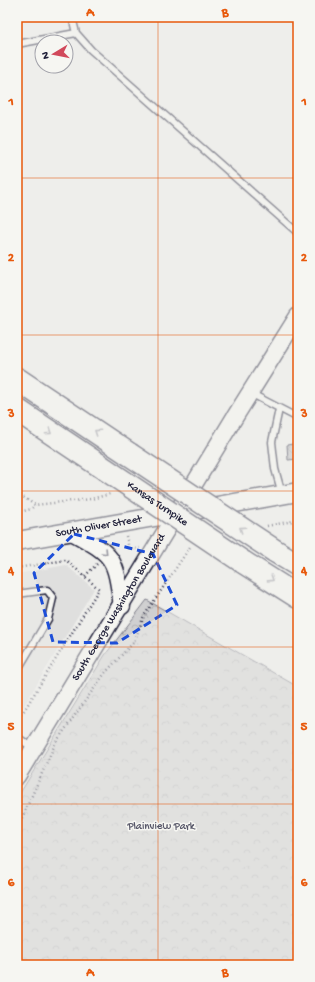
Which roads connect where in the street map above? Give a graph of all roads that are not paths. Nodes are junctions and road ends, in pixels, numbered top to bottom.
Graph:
1 (72, 17) edge
2 (295, 17) edge
3 (298, 30) edge
4 (76, 32) junction
5 (17, 44) edge
6 (298, 233) edge
7 (298, 316) edge
8 (17, 379) edge
9 (250, 393) junction
10 (279, 409) junction
11 (17, 410) edge
12 (298, 418) edge
13 (290, 494) edge
14 (177, 513) junction
15 (72, 532) junction
16 (17, 541) edge
17 (298, 565) edge
18 (17, 594) edge
19 (298, 597) edge
20 (122, 606) junction
21 (17, 671) edge
22 (17, 737) edge
23 (34, 749) junction
24 (17, 776) edge

1 - 4 lane
2 - 3 lane
4 - 5 lane
4 - 6 lane
7 - 9 street, South George Washington Boulevard
17 -> 8 highway, bridge
9 - 10 lane
9 - 14 street, South George Washington Boulevard
10 - 12 lane
10 - 13 lane
11 -> 19 highway, Kansas Turnpike, bridge
13 - 14 main road, South Oliver Street
14 - 15 main road, South Oliver Street
14 - 20 street, South George Washington Boulevard
15 - 16 main road, South Oliver Street
15 -> 20 street
18 - 21 lane
20 - 23 street, South George Washington Boulevard
22 - 23 lane
23 - 24 street, South George Washington Boulevard

